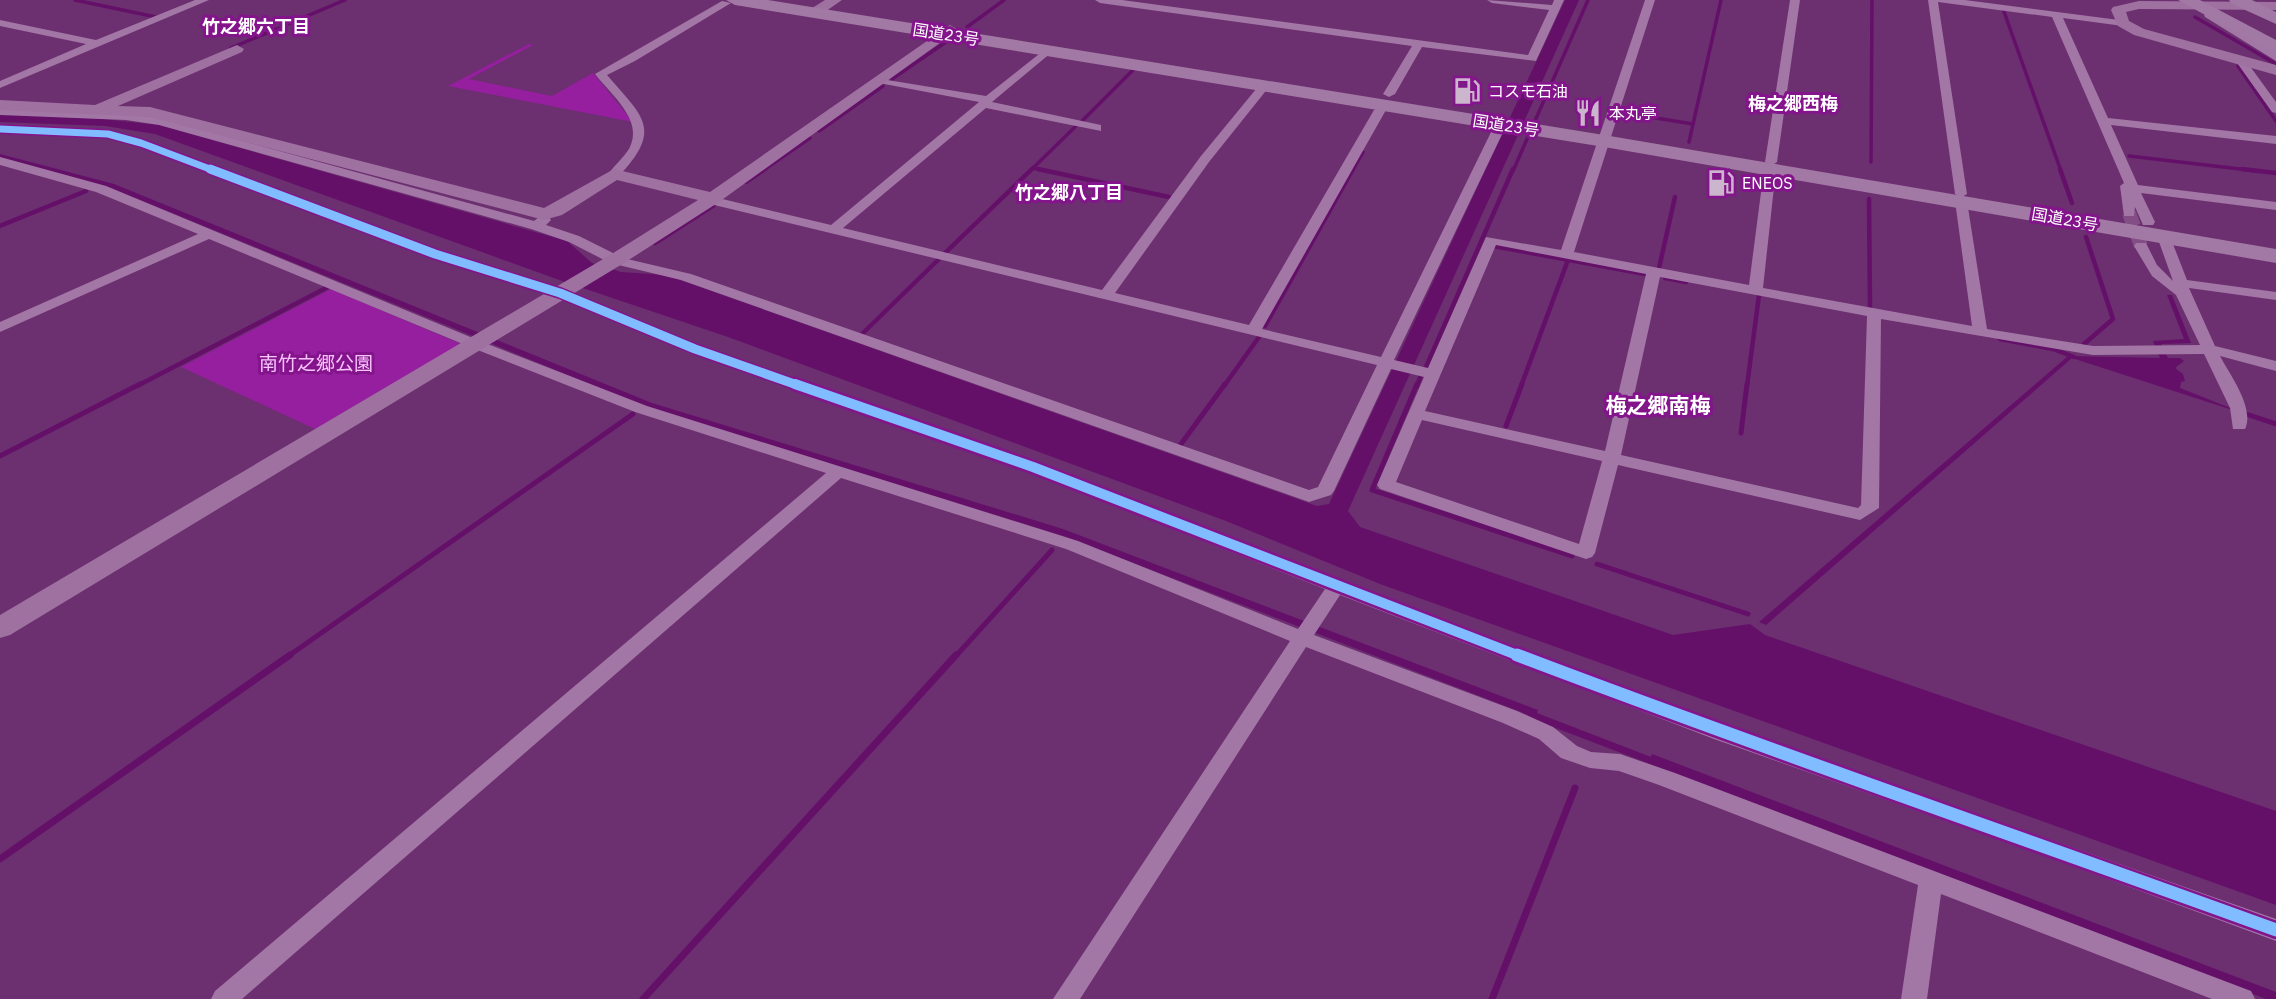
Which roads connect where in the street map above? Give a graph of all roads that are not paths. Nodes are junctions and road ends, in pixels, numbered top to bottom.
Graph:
1 (204, 0) edge
2 (774, 0) edge
3 (1100, 0) edge
4 (1492, 0) edge
5 (1650, 0) edge
6 (1796, 0) edge
7 (1936, 1) edge
8 (730, 2) edge
9 (2213, 2) edge
10 (1557, 4) edge
11 (824, 7) edge
12 (2275, 7) edge
13 (2056, 15) junction
14 (0, 23) edge
15 (2123, 23) junction
16 (2276, 27) edge
17 (946, 31) junction
18 (2276, 38) edge
19 (95, 43) junction
20 (1419, 43) junction
21 (2276, 48) edge
22 (237, 49) dead end
23 (1048, 50) junction
24 (2276, 58) edge
25 (2241, 60) junction
26 (2276, 69) edge
27 (879, 80) junction
28 (0, 85) edge
29 (1265, 85) junction
30 (1389, 94) dead end
31 (985, 102) junction
32 (0, 105) edge
33 (94, 110) junction
34 (1380, 110) dead end
35 (2276, 110) edge
36 (0, 112) edge
37 (2103, 121) junction
38 (1504, 122) junction
39 (0, 128) edge
40 (1097, 128) dead end
41 (18, 129) junction
42 (1605, 138) junction
43 (2276, 140) edge
44 (0, 141) edge
45 (0, 161) edge
46 (1770, 165) junction
47 (614, 174) junction
48 (2131, 184) junction
49 (1961, 198) junction
50 (712, 199) junction
51 (2276, 206) edge
52 (556, 211) junction
53 (2076, 217) junction
54 (2139, 217) junction
55 (536, 226) junction
56 (834, 229) junction
57 (209, 234) junction
58 (2166, 242) junction
59 (2276, 242) edge
60 (2141, 246) tunnel mouth
61 (2276, 249) edge
62 (1566, 255) junction
63 (2276, 259) edge
64 (613, 261) junction
65 (1654, 272) junction
66 (2182, 288) junction
67 (1756, 289) junction
68 (565, 290) junction
69 (1106, 295) junction
70 (2276, 296) edge
71 (1874, 311) junction
72 (0, 328) edge
73 (1254, 331) junction
74 (1980, 331) junction
75 (484, 339) junction
76 (2211, 349) junction
77 (1388, 364) junction
78 (2276, 366) edge
79 (1425, 372) junction
80 (1416, 414) junction
81 (2239, 417) dead end
82 (1612, 456) junction
83 (838, 472) junction
84 (1336, 586) junction
85 (0, 628) edge
86 (1307, 631) junction
87 (1930, 878) junction
88 (2276, 930) edge
89 (225, 999) edge
90 (1066, 999) edge
91 (1914, 999) edge
92 (2242, 999) edge

1 - 19 street
2 - 11 highway, 国道23号
3 - 20 street
4 - 10 street
5 - 42 street
6 - 46 street
7 - 13 street
7 - 49 street
8 - 11 highway, 国道23号
8 - 47 street
9 - 12 highway
9 - 15 street
9 - 16 highway
9 - 18 highway
9 - 21 highway
9 - 24 street
10 - 20 street
11 - 17 highway, 国道23号
13 - 15 street
13 - 37 street
14 - 19 street
15 - 25 street
17 - 23 highway, 国道23号
17 - 27 street
17 - 38 highway, 国道23号
19 - 28 street
20 - 30 street
22 - 33 street
23 - 29 highway, 国道23号
23 - 31 street
25 - 26 street
25 - 35 street
27 - 31 street
27 - 50 street
29 - 38 highway, 国道23号
29 - 69 street
31 - 40 street
31 - 56 street
32 - 33 street
33 - 52 street
34 - 73 street
36 - 55 street
37 - 43 street
37 - 48 street
38 - 42 highway, 国道23号
38 - 77 street
39 - 41 street
41 - 44 street
41 - 68 street
42 - 46 highway, 国道23号
42 - 62 street
45 - 57 street
46 - 49 highway, 国道23号
46 - 67 street
47 - 50 street
47 - 52 street
48 - 51 street
48 - 54 street
48 - 54 street
49 - 53 highway, 国道23号
49 - 54 highway
49 - 58 highway
49 - 74 street
50 - 56 street
50 - 64 street
52 - 55 street
53 - 61 highway, 国道23号
53 - 63 highway, 国道23号
54 - 59 highway
55 - 64 street
56 - 69 street
57 - 72 street
57 - 75 street
58 - 63 highway
58 - 66 street
60 - 66 street
62 - 65 street
62 - 79 street
64 - 68 street
64 - 77 street
65 - 67 street
65 - 82 street
66 - 70 street
66 - 76 street
67 - 71 street
68 - 75 street
68 - 84 street
69 - 73 street
71 - 74 street
71 - 82 street
73 - 77 street
74 - 76 street
75 - 83 street
75 - 85 street
76 - 78 street
76 - 81 street
77 - 79 street
79 - 80 street
80 - 82 street
80 - 82 street
83 - 86 street
83 - 89 street
84 - 86 street
84 - 88 street
86 - 87 street
86 - 90 street
87 - 91 street
87 - 92 street

